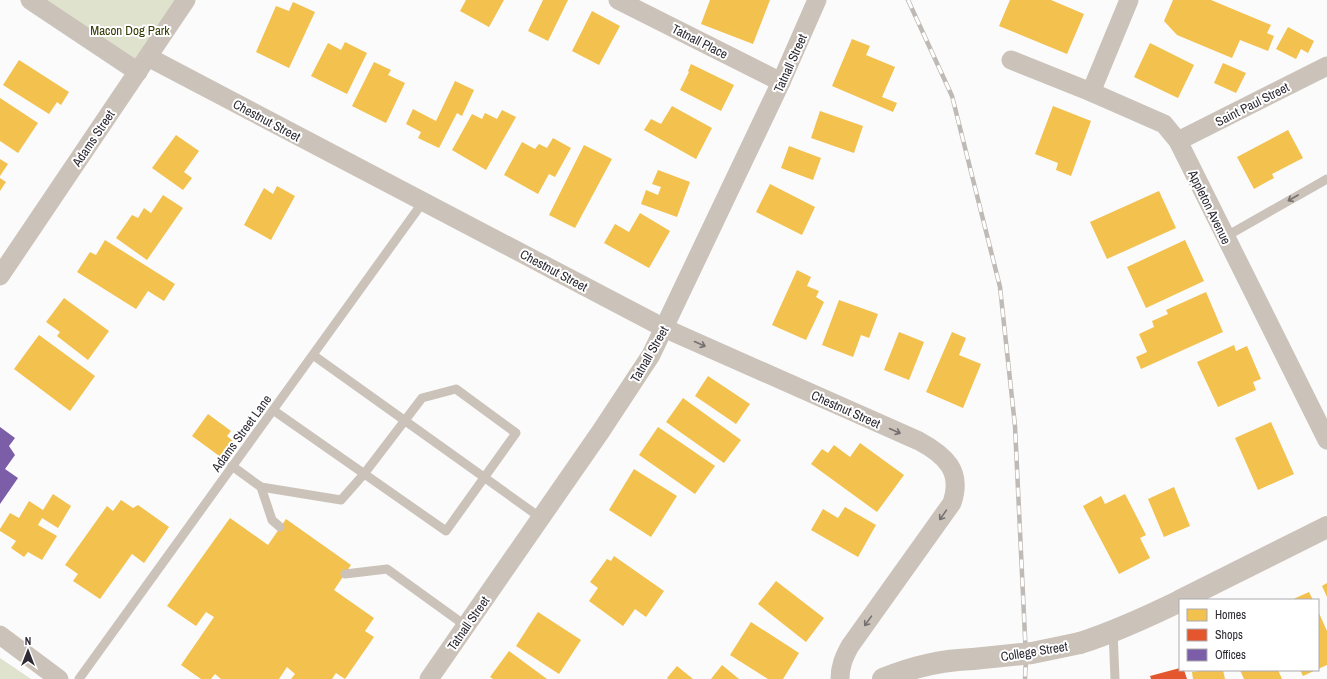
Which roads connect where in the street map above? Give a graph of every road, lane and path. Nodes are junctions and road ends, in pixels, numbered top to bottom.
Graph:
1 (30, 0) edge
2 (186, 0) edge
3 (618, 0) edge
4 (817, 0) edge
5 (1129, 0) edge
6 (1010, 60) dead end
7 (143, 64) junction
8 (1327, 66) edge
9 (781, 82) junction
10 (1091, 92) junction
11 (1178, 141) junction
12 (1327, 179) edge
13 (423, 202) junction
14 (1225, 237) junction
15 (0, 276) edge
16 (664, 328) junction
17 (313, 355) junction
18 (273, 410) junction
19 (405, 420) junction
20 (1327, 440) edge
21 (232, 466) junction
22 (364, 474) junction
23 (485, 477) junction
24 (262, 487) junction
25 (541, 518) junction
26 (280, 527) dead end
27 (1327, 527) edge
28 (345, 574) dead end
29 (1183, 599) edge
30 (1179, 601) edge
31 (466, 626) junction
32 (1113, 631) junction
33 (0, 636) edge
34 (59, 679) edge
35 (79, 679) edge
36 (429, 679) edge
37 (840, 679) edge
38 (883, 679) edge
39 (1115, 679) edge

1 - 7 street, Chestnut Street
2 - 7 street, Adams Street
3 - 9 street, Tatnall Place
4 - 9 street, Tatnall Street
5 - 10 street
6 - 10 street, Appleton Avenue
7 - 13 street, Chestnut Street
7 - 15 street, Adams Street
8 - 11 street, Saint Paul Street
9 - 16 street, Tatnall Street
10 - 11 street, Appleton Avenue
11 - 14 street, Appleton Avenue
12 -> 14 lane
13 - 16 street, Chestnut Street
13 - 17 lane, Adams Street Lane
14 - 20 street, Appleton Avenue
16 - 25 street, Tatnall Street
16 -> 37 street, Chestnut Street
17 - 18 lane, Adams Street Lane
17 - 19 lane
18 - 21 lane, Adams Street Lane
18 - 22 lane
19 - 22 lane
19 - 23 lane
19 - 23 lane
21 - 24 lane
21 - 35 lane, Adams Street Lane
22 - 23 lane
22 - 24 lane
23 - 25 lane
24 - 26 lane
25 - 31 street, Tatnall Street
27 - 29 street, College Street
28 - 31 lane
30 - 32 street, College Street
31 - 36 street, Tatnall Street
32 - 38 street, College Street, bridge
32 - 39 lane
33 - 34 street

